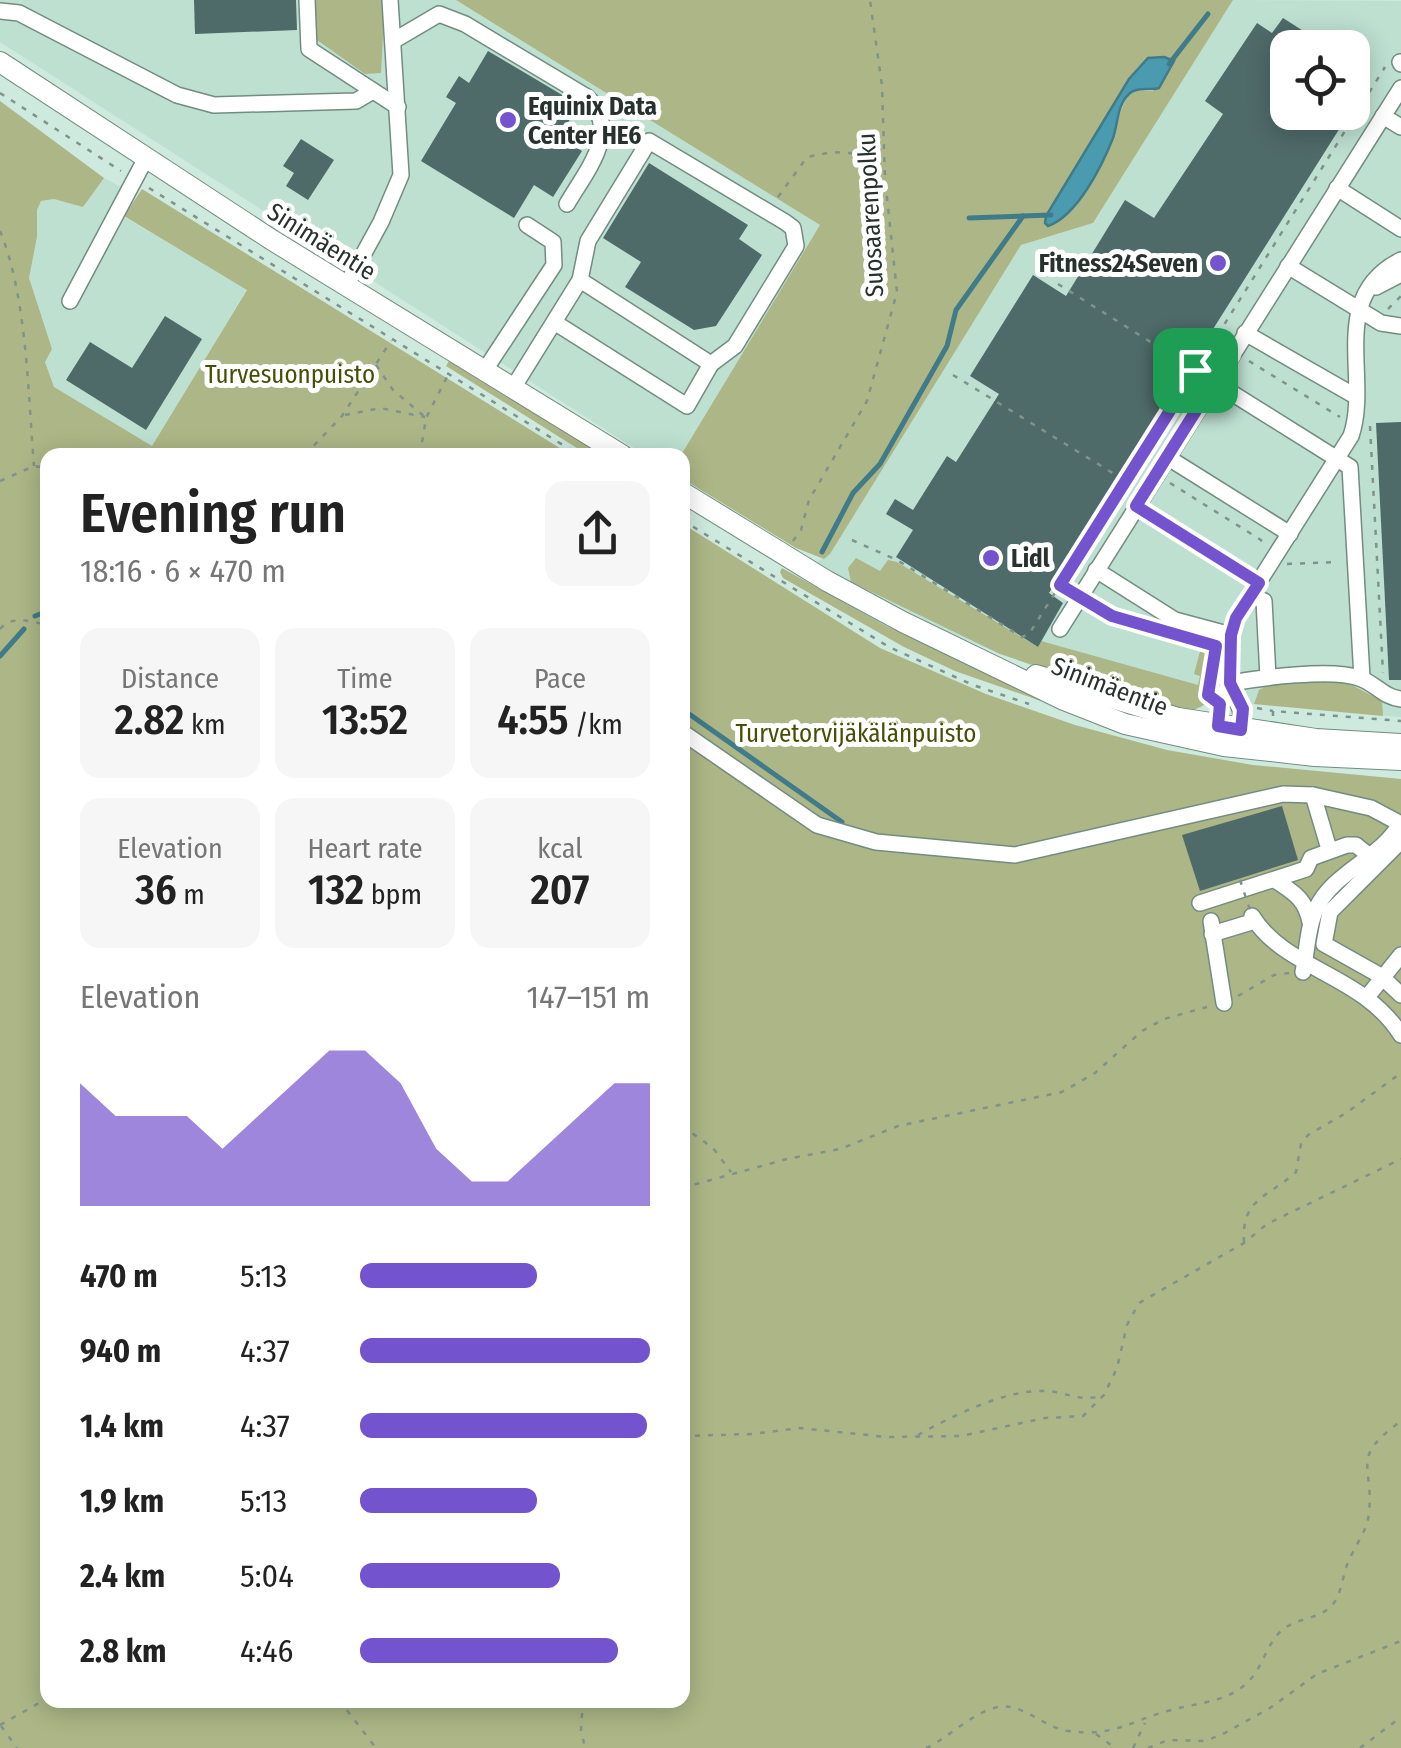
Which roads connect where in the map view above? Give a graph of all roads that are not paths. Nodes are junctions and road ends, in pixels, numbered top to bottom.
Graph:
1 (306, 0) edge
2 (390, 0) edge
3 (0, 10) edge
4 (393, 41) junction
5 (0, 62) edge
6 (1401, 88) edge
7 (373, 91) junction
8 (398, 107) junction
9 (1383, 116) junction
10 (1401, 127) edge
11 (146, 158) junction
12 (1337, 188) junction
13 (567, 204) dead end
14 (527, 226) dead end
15 (1401, 229) edge
16 (1401, 260) edge
17 (1288, 266) junction
18 (1401, 274) edge
19 (580, 280) junction
20 (346, 286) junction
21 (1368, 292) junction
22 (70, 301) dead end
23 (1360, 310) junction
24 (554, 322) junction
25 (1401, 326) edge
26 (1246, 333) junction
27 (711, 364) junction
28 (485, 370) junction
29 (1195, 370) road end
30 (1214, 382) junction
31 (514, 388) junction
32 (1355, 396) junction
33 (611, 448) edge
34 (1167, 457) junction
35 (1337, 458) junction
36 (690, 497) edge
37 (1136, 506) junction
38 (1290, 534) junction
39 (1096, 570) junction
40 (1255, 589) junction
41 (1060, 629) dead end
42 (1231, 635) junction
43 (1268, 677) junction
44 (1362, 678) junction
45 (1230, 683) junction
46 (1401, 699) edge
47 (1241, 730) junction
48 (1221, 736) junction
49 (690, 737) edge
50 (1401, 744) edge
51 (1401, 760) edge
52 (1313, 796) junction
53 (1401, 824) edge
54 (1401, 841) edge
55 (1329, 848) dead end
56 (1370, 856) junction
57 (1274, 880) junction
58 (1200, 902) dead end
59 (1311, 926) junction
60 (1401, 955) edge
61 (1304, 966) junction
62 (1383, 978) junction
63 (1401, 996) edge
64 (1367, 997) junction
65 (1224, 1003) road end
66 (1401, 1035) edge

1 - 7 street
2 - 4 street
3 - 7 street
4 - 8 street
4 - 13 street
5 - 11 main road, Sinimäentie
6 - 9 street
7 - 8 street
8 - 20 street
9 - 10 street
9 - 12 street
11 - 20 main road, Sinimäentie
11 - 22 street
12 - 15 street
12 - 17 street
14 - 28 street
16 - 21 street
17 - 23 street
17 - 26 street
18 - 21 street
19 - 24 street
19 - 27 street
19 - 27 street
20 - 28 main road, Sinimäentie
21 - 23 street
23 - 25 street
23 - 32 street
24 - 27 street
24 - 31 street
26 - 30 street
26 - 32 street
28 - 31 main road, Sinimäentie
29 - 30 street
30 - 34 street
30 - 35 street
31 - 33 main road, Sinimäentie
32 - 35 street
34 - 37 street
34 - 38 street
35 - 38 street
35 - 44 street
36 - 48 main road, Sinimäentie
37 - 39 street
37 - 40 street
38 - 40 street
39 - 41 street
39 - 42 street
40 - 42 street
40 - 43 street
42 - 45 street
43 - 44 street
43 - 45 street
44 - 46 street
45 - 47 street
45 - 48 street
47 - 48 main road, Sinimäentie
47 - 50 main road, Sinimäentie
48 - 51 main road, Sinimäentie
49 - 52 street
52 - 53 street
52 - 55 street
53 - 56 street
54 - 62 street
56 - 57 street
56 - 59 street
57 - 58 street
57 - 59 street
59 - 61 street
60 - 62 street
61 - 64 street
61 - 65 street
62 - 63 street
62 - 64 street
64 - 66 street

